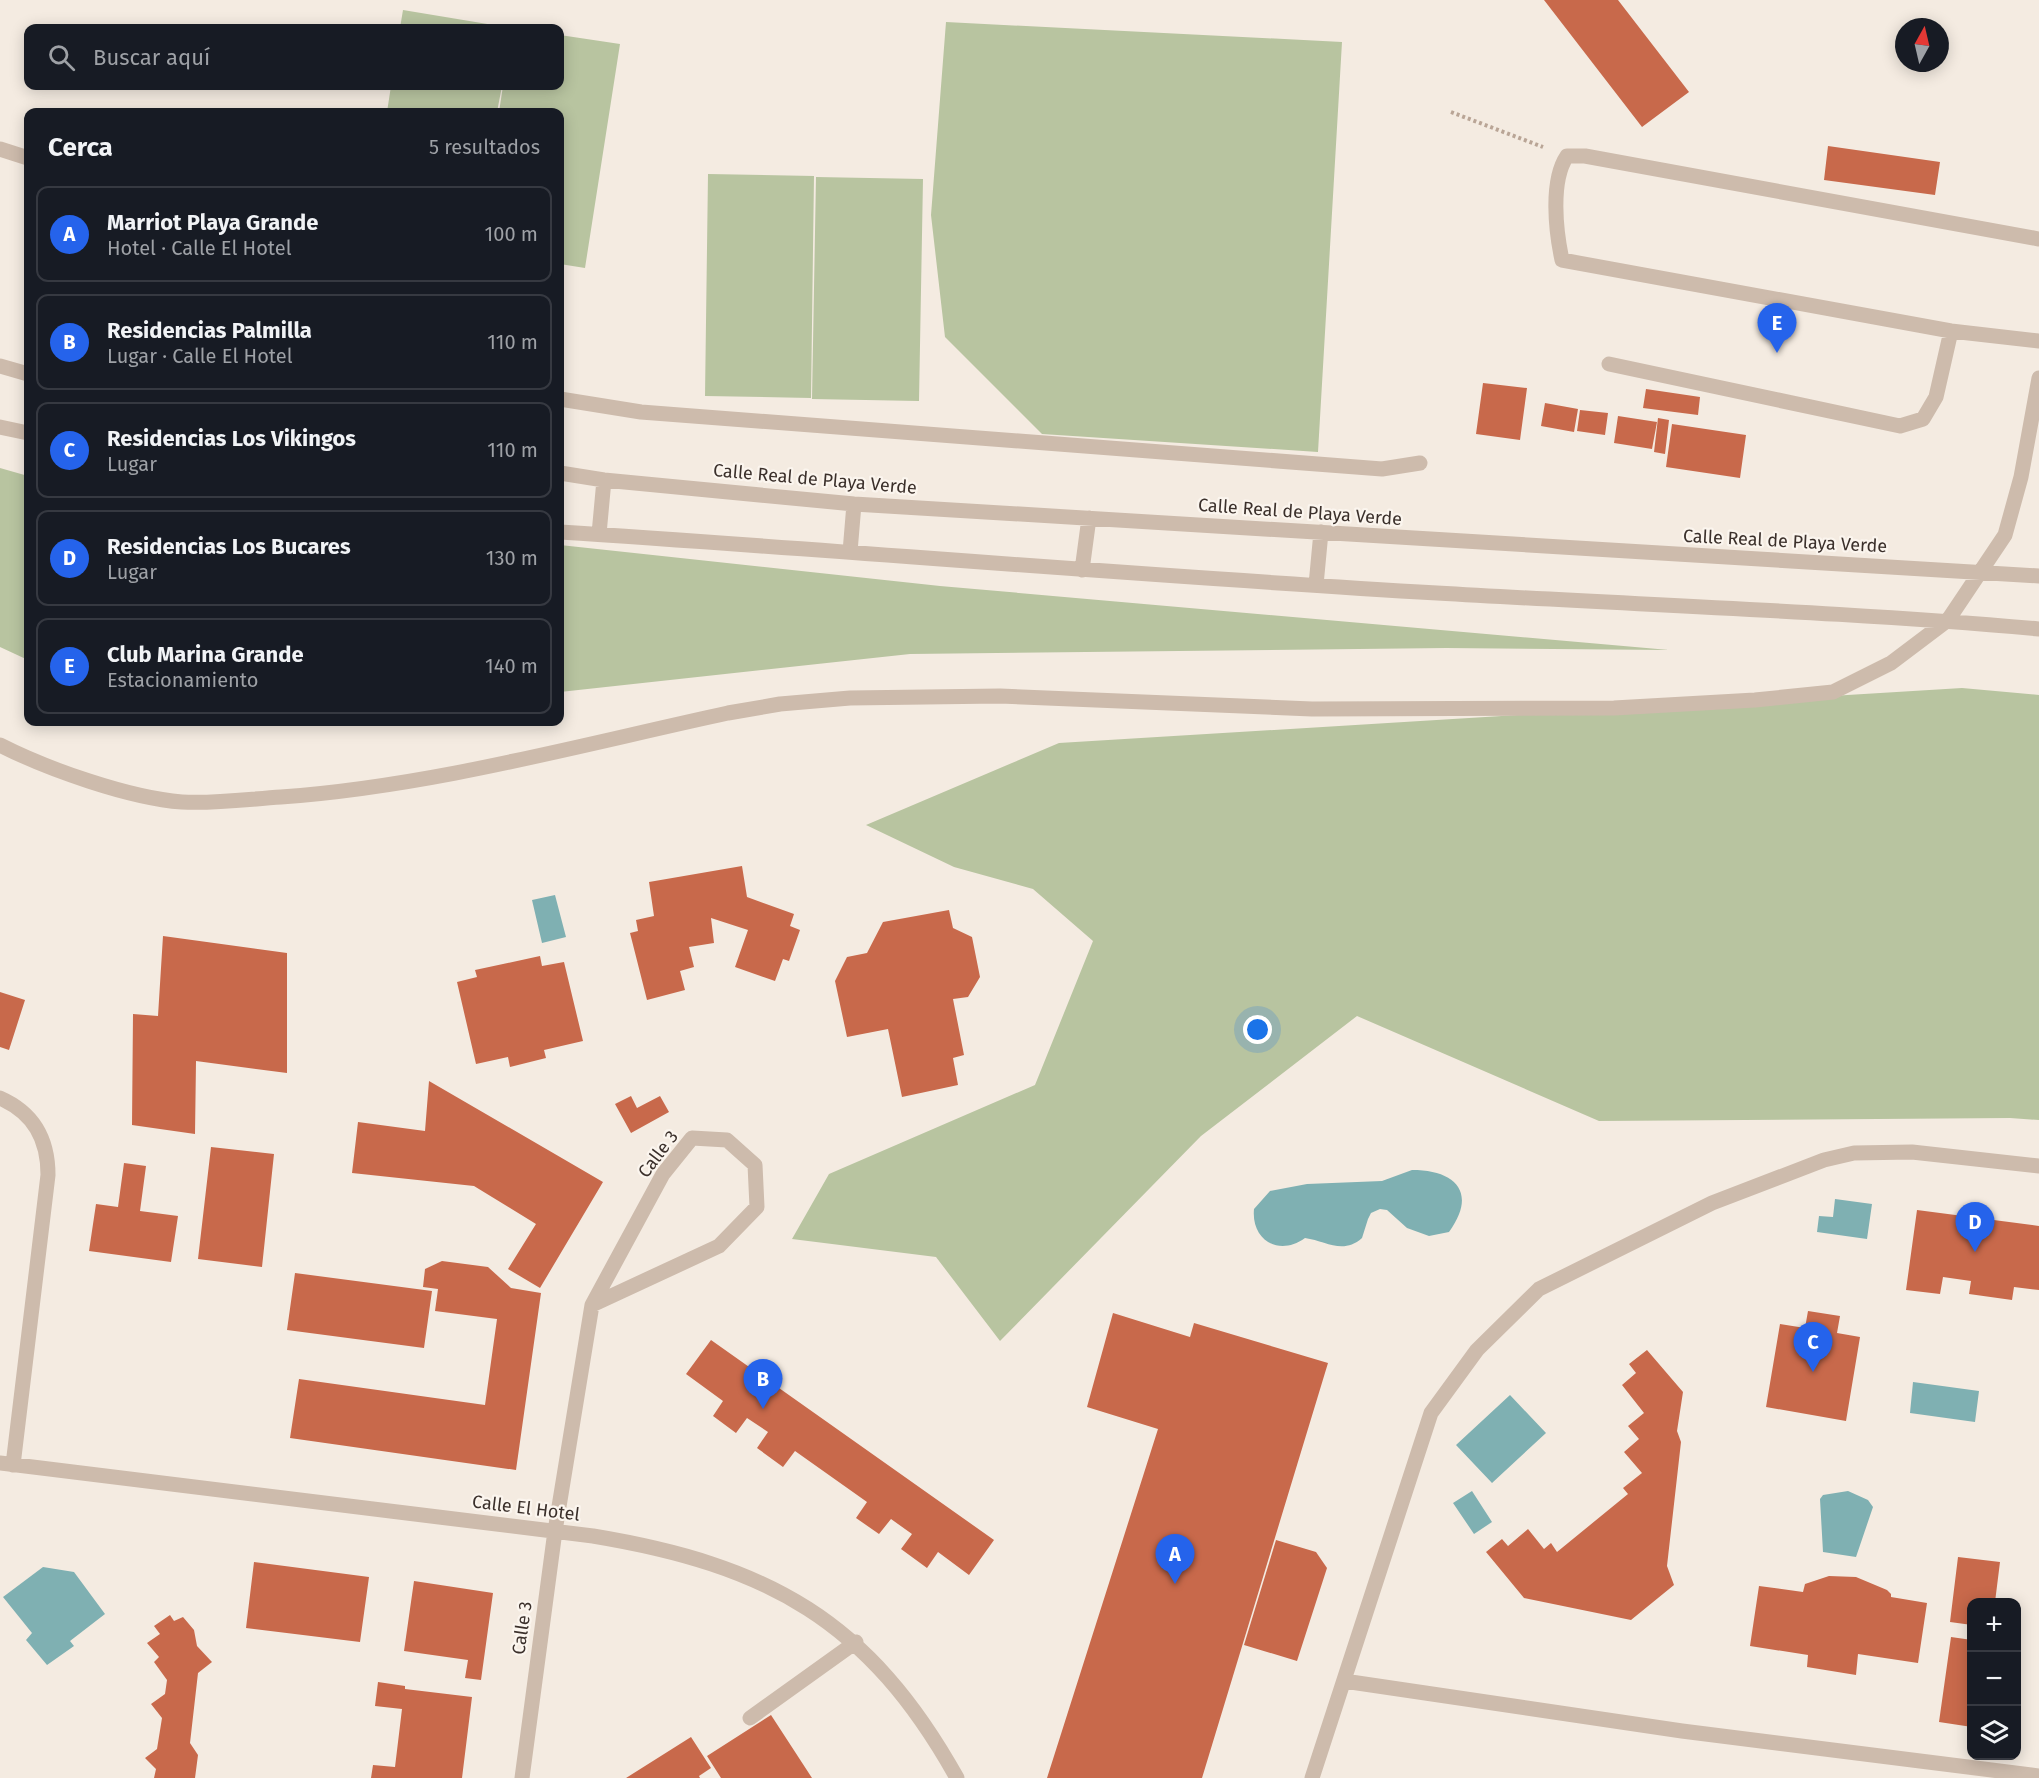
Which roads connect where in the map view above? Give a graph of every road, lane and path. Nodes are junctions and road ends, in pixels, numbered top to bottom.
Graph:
1 (1451, 112) dead end
2 (0, 148) edge
3 (1567, 156) junction
4 (24, 157) edge
5 (2039, 239) edge
6 (1951, 331) junction
7 (2039, 341) edge
8 (1609, 364) dead end
9 (0, 366) edge
10 (24, 373) edge
11 (2039, 378) edge
12 (564, 400) edge
13 (0, 427) edge
14 (24, 433) edge
15 (1420, 463) dead end
16 (564, 474) edge
17 (604, 480) junction
18 (854, 504) junction
19 (1089, 518) junction
20 (564, 531) edge
21 (1321, 532) junction
22 (599, 534) junction
23 (850, 552) junction
24 (1082, 570) junction
25 (1979, 572) junction
26 (2039, 576) edge
27 (1316, 585) junction
28 (1948, 620) junction
29 (2039, 629) edge
30 (0, 745) edge
31 (0, 1098) edge
32 (2039, 1166) edge
33 (592, 1305) junction
34 (6, 1464) edge
35 (555, 1531) junction
36 (856, 1642) junction
37 (1344, 1681) junction
38 (750, 1718) dead end
39 (2039, 1776) edge
40 (522, 1778) edge
41 (957, 1778) edge
42 (1312, 1778) edge

1 - 3 path
2 - 4 street
3 - 5 street
3 - 6 street
6 - 7 street
6 - 8 street
9 - 10 street
11 - 25 street
12 - 15 street
13 - 14 street
16 - 17 street, Calle Real de Playa Verde
17 - 18 street, Calle Real de Playa Verde
17 - 22 street
18 - 19 street, Calle Real de Playa Verde
18 - 23 street
19 - 21 street, Calle Real de Playa Verde
19 - 24 street
20 - 22 street
21 - 25 street, Calle Real de Playa Verde
21 - 27 street
22 - 23 street
23 - 24 street
24 - 27 street
25 - 26 street, Calle Real de Playa Verde
25 - 28 street
27 - 28 street
28 - 29 street
28 - 30 street
31 - 34 street
32 - 37 street
33 - 33 street, Calle 3
33 - 35 street, Calle 3
34 - 35 street, Calle El Hotel
35 - 36 street, Calle El Hotel
35 - 40 street, Calle 3
36 - 38 street
36 - 41 street, Calle El Hotel
37 - 39 street
37 - 42 street

